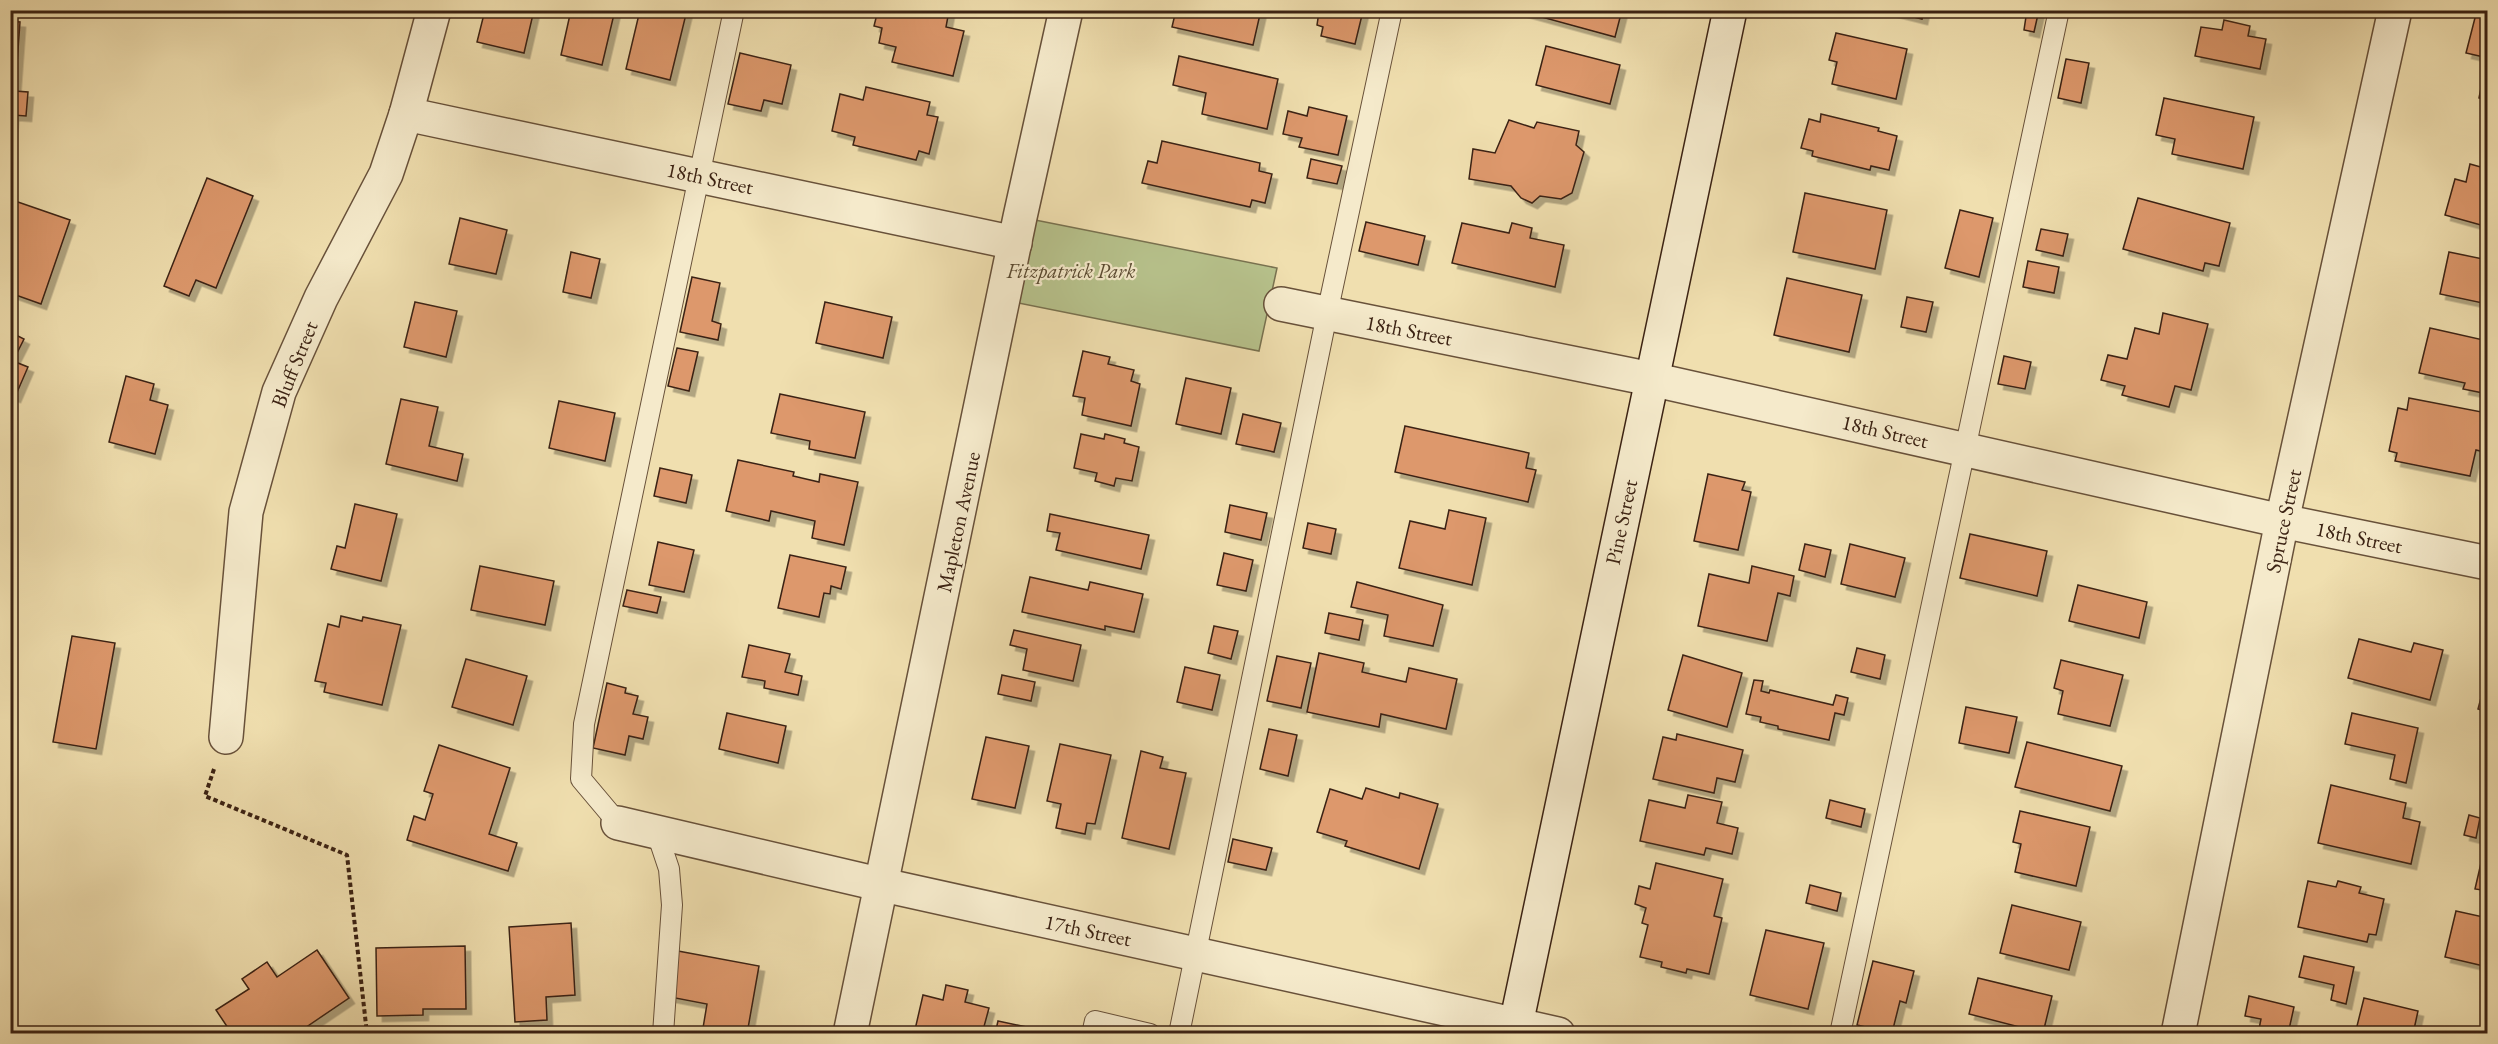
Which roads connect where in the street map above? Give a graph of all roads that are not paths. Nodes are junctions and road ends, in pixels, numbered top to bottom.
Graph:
1 (434, 10) edge
2 (734, 10) edge
3 (1066, 10) edge
4 (1392, 10) edge
5 (1730, 10) edge
6 (2059, 10) edge
7 (2395, 10) edge
8 (406, 114) junction
9 (699, 176) junction
10 (1015, 243) junction
11 (1281, 304) dead end
12 (1327, 314) junction
13 (1651, 379) junction
14 (1966, 449) junction
15 (2282, 521) junction
16 (2487, 563) edge
17 (226, 737) road end
18 (618, 823) joint
19 (657, 833) junction
20 (883, 885) junction
21 (1195, 954) junction
22 (1515, 1029) edge
23 (663, 1034) edge
24 (850, 1034) edge
25 (1092, 1034) edge
26 (1149, 1034) edge
27 (1179, 1034) edge
28 (1558, 1034) edge
29 (1840, 1034) edge
30 (2178, 1034) edge

1 - 8 street, Bluff Street
2 - 9 lane
3 - 10 street, Mapleton Avenue
4 - 12 lane
5 - 13 street, Pine Street
6 - 14 lane
7 - 15 street, Spruce Street
8 - 9 street, 18th Street
8 - 17 street, Bluff Street
9 - 10 street, 18th Street
9 - 18 lane
10 - 20 street, Mapleton Avenue
11 - 12 street, 18th Street
12 - 13 street, 18th Street
12 - 21 lane
13 - 14 street, 18th Street
13 - 22 street, Pine Street
14 - 15 street, 18th Street
14 - 29 lane
15 - 16 street, 18th Street
15 - 30 street, Spruce Street
18 - 19 street, 17th Street
19 - 20 street, 17th Street
19 - 23 lane
20 - 21 street, 17th Street
20 - 24 street, Mapleton Avenue
21 - 22 street, 17th Street
21 - 27 lane
22 - 28 street, 17th Street
25 - 26 lane

